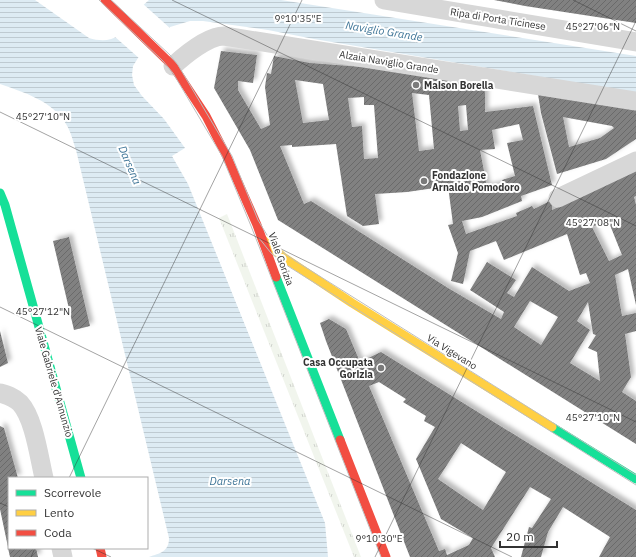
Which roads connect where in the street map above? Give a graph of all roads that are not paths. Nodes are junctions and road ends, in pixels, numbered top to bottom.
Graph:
1 (105, 0) edge
2 (384, 0) edge
3 (636, 42) edge
4 (167, 59) junction
5 (636, 101) edge
6 (636, 162) edge
7 (0, 193) edge
8 (558, 198) dead end
9 (262, 238) junction
10 (0, 393) edge
11 (44, 477) edge
12 (81, 477) edge
13 (636, 480) edge
14 (386, 557) edge

1 - 4 street, Viale Gorizia
2 - 3 street, Ripa di Porta Ticinese
4 - 5 street, Alzaia Naviglio Grande
4 - 9 street, Viale Gorizia
6 - 8 street
7 - 12 street, Viale Gabriele d'Annunzio
9 - 13 street, Via Vigevano
9 - 14 street, Viale Gorizia
10 - 11 street

